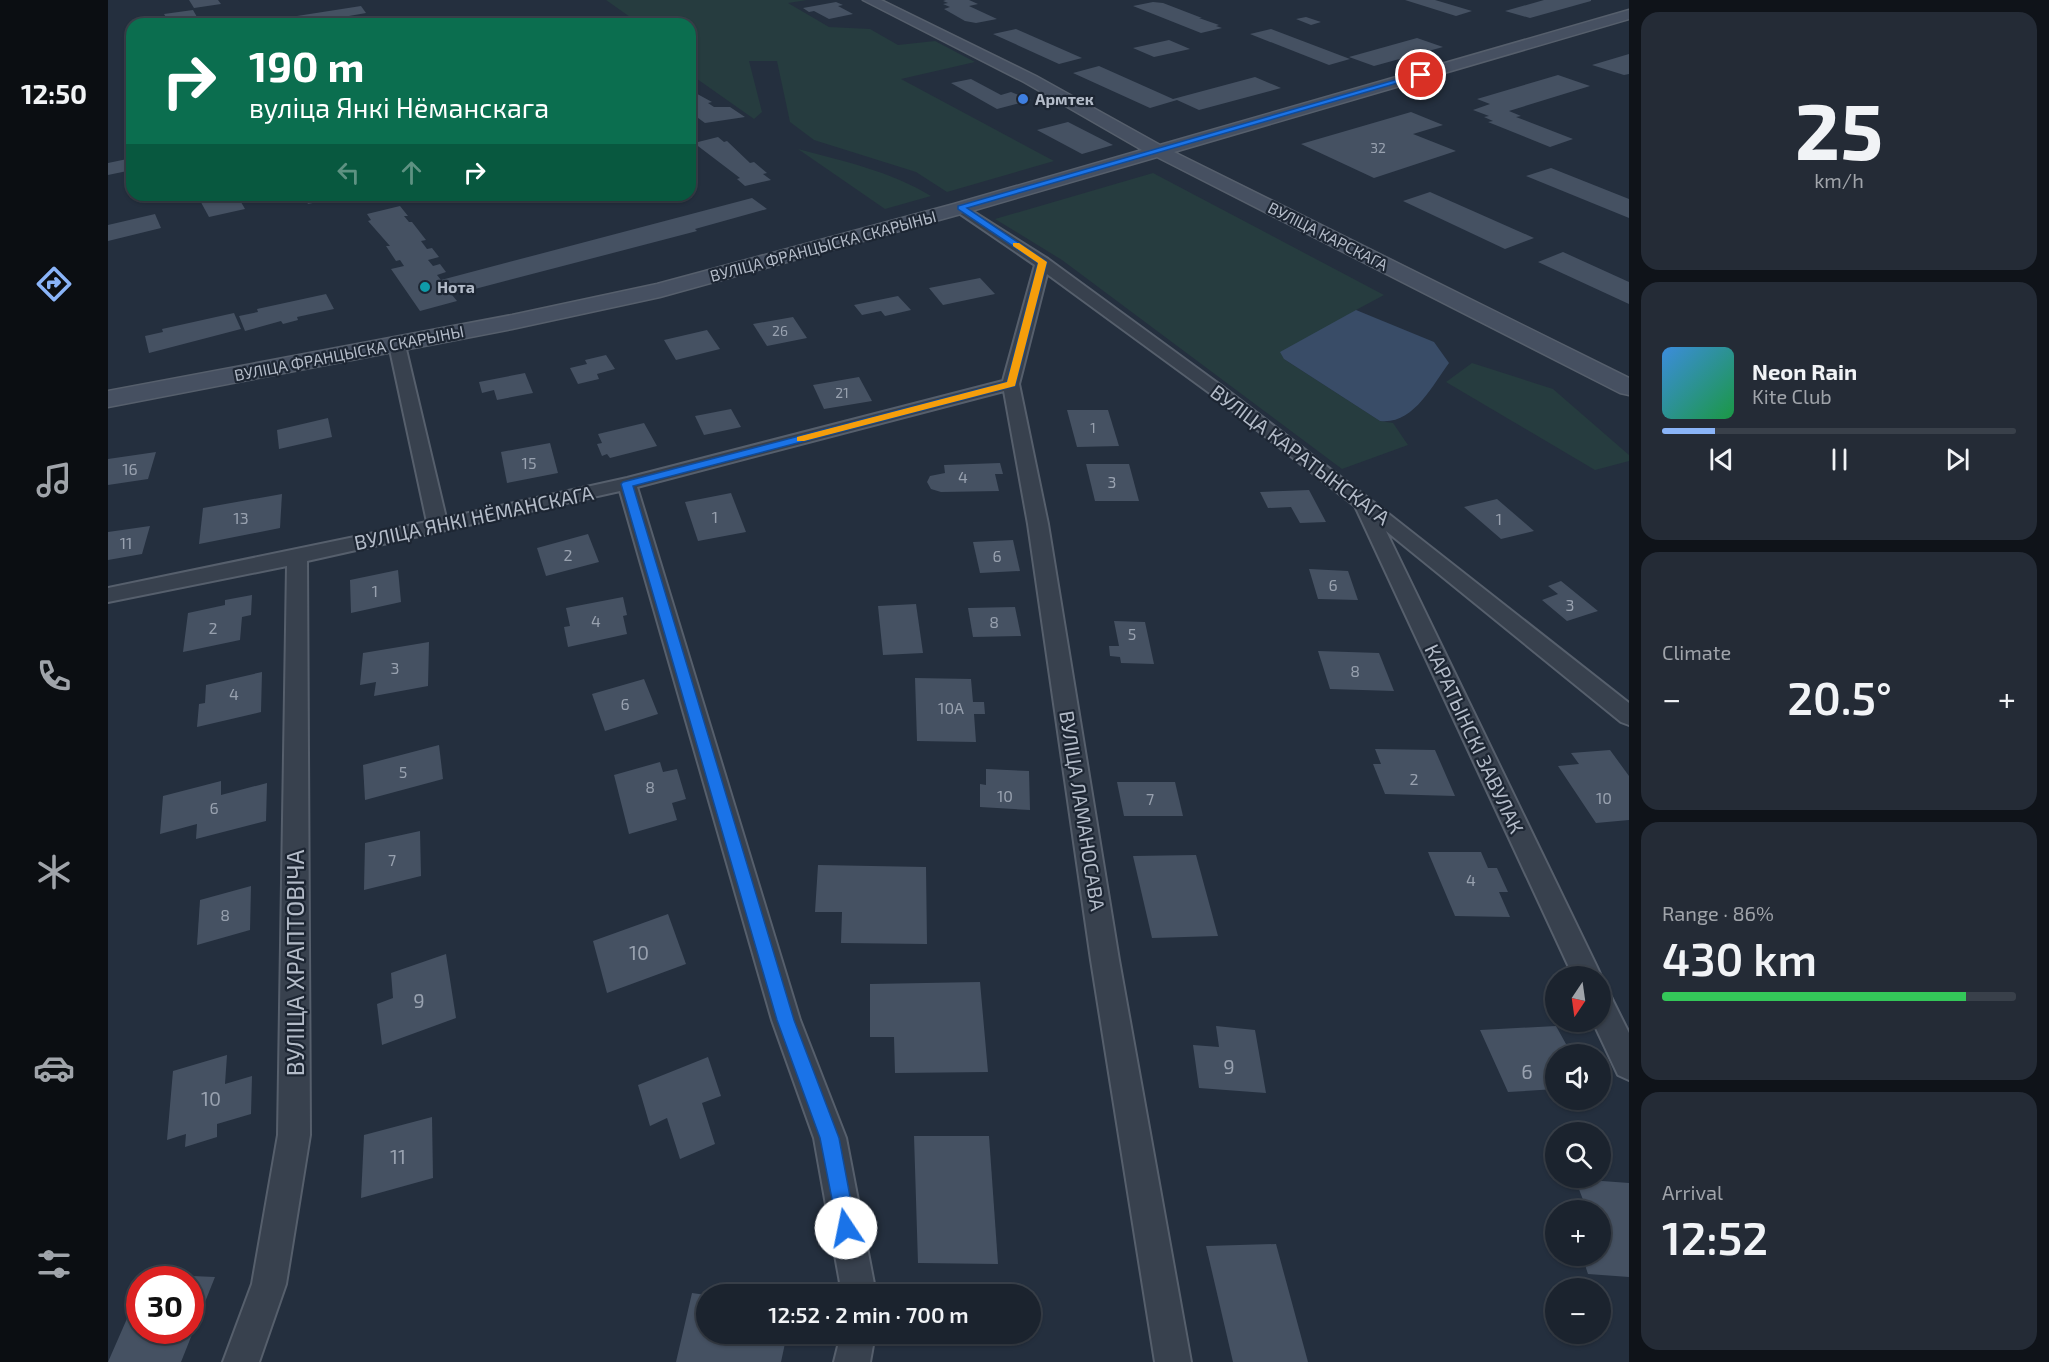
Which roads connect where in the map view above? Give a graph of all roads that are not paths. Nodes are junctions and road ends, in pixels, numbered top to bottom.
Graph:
1 (870, 0) edge
2 (1629, 14) edge
3 (1030, 79) junction
4 (1182, 144) junction
5 (1159, 150) junction
6 (961, 208) junction
7 (1043, 262) junction
8 (397, 345) junction
9 (1629, 368) edge
10 (1011, 384) junction
11 (1629, 388) edge
12 (108, 399) edge
13 (627, 484) junction
14 (1362, 501) junction
15 (438, 526) junction
16 (297, 557) junction
17 (108, 594) edge
18 (1629, 716) edge
19 (1582, 966) edge
20 (1611, 1028) edge
21 (1629, 1065) edge
22 (857, 1284) edge
23 (856, 1344) edge
24 (241, 1362) edge
25 (852, 1362) edge
26 (1173, 1362) edge

1 - 3 street, ВУЛІЦА КАРСКАГА
2 - 4 street, ВУЛІЦА ФРАНЦЫСКА СКАРЫНЫ
3 - 4 street, ВУЛІЦА КАРСКАГА
3 - 5 street, ВУЛІЦА КАРСКАГА
4 - 5 street, ВУЛІЦА ФРАНЦЫСКА СКАРЫНЫ
4 - 9 street, ВУЛІЦА КАРСКАГА
5 - 6 street, ВУЛІЦА ФРАНЦЫСКА СКАРЫНЫ
5 - 11 street, ВУЛІЦА КАРСКАГА
6 - 7 street, ВУЛІЦА КАРАТЫНСКАГА
6 - 8 street, ВУЛІЦА ФРАНЦЫСКА СКАРЫНЫ
7 - 10 street, ВУЛІЦА ЛАМАНОСАВА
7 - 14 street, ВУЛІЦА КАРАТЫНСКАГА
8 - 12 street, ВУЛІЦА ФРАНЦЫСКА СКАРЫНЫ
8 - 15 street
10 - 13 street, ВУЛІЦА ЯНКІ НЁМАНСКАГА
10 - 26 street, ВУЛІЦА ЛАМАНОСАВА
13 - 15 street, ВУЛІЦА ЯНКІ НЁМАНСКАГА
13 - 22 street
14 - 18 street, ВУЛІЦА КАРАТЫНСКАГА
14 - 19 street, КАРАТЫНСКІ ЗАВУЛАК
15 - 16 street, ВУЛІЦА ЯНКІ НЁМАНСКАГА
16 - 17 street, ВУЛІЦА ЯНКІ НЁМАНСКАГА
16 - 24 street, ВУЛІЦА ХРАПТОВІЧА
20 - 21 street
23 - 25 street

